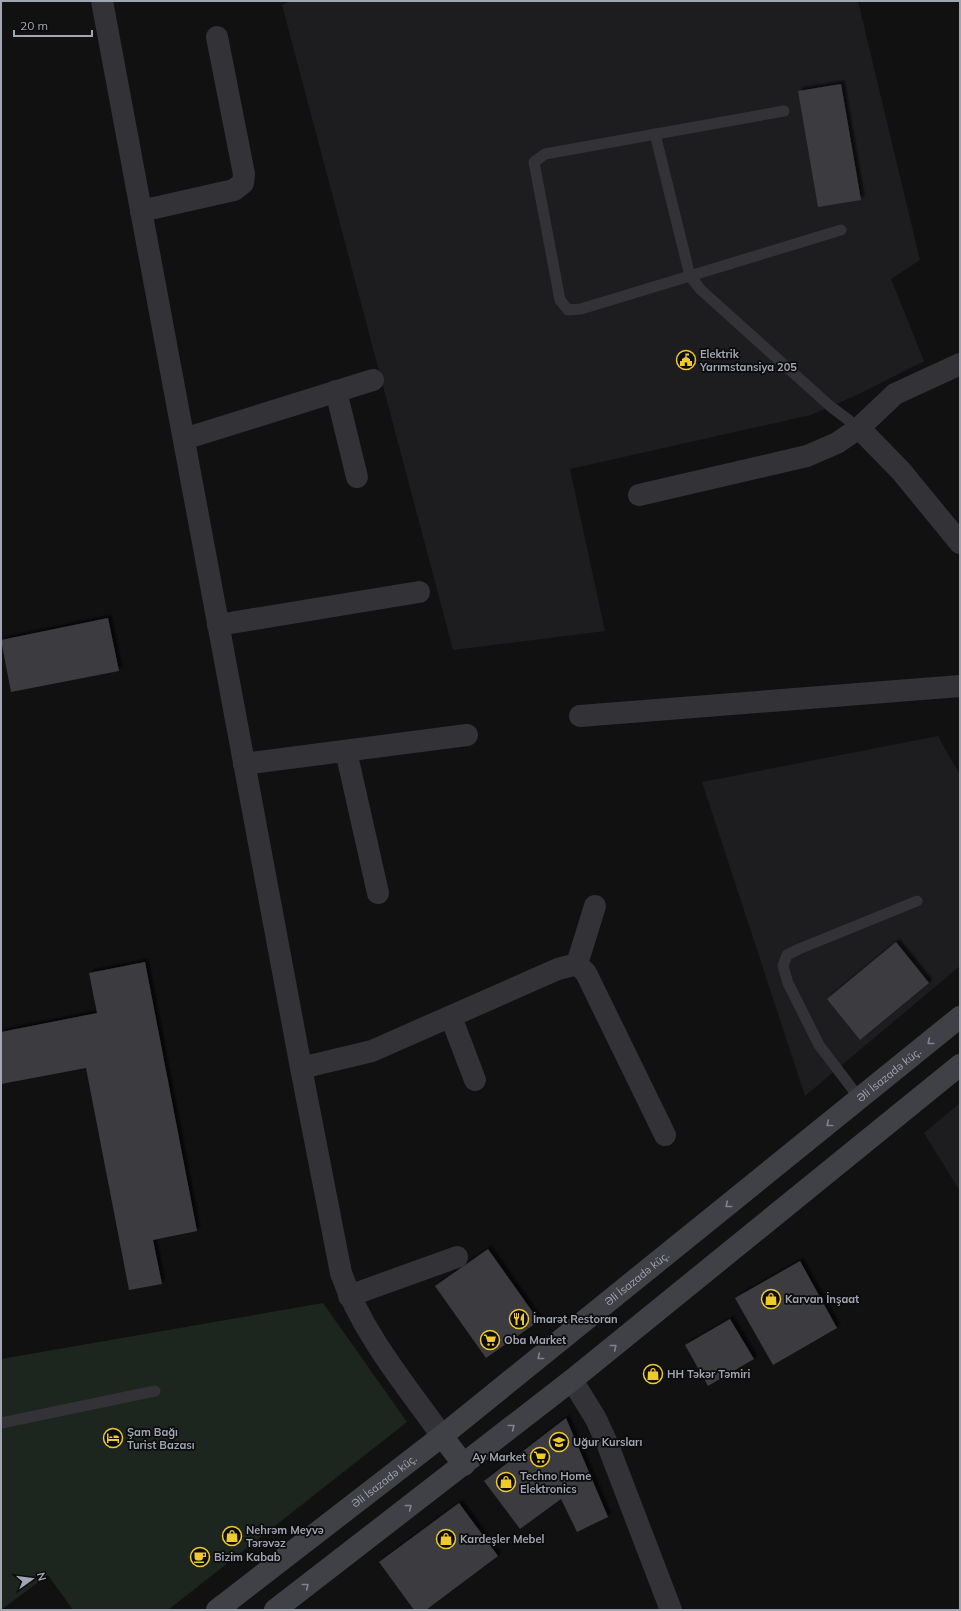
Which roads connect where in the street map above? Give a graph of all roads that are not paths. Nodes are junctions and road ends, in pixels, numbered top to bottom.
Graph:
1 (102, 1) edge
2 (217, 37) dead end
3 (784, 111) dead end
4 (655, 134) junction
5 (141, 211) junction
6 (841, 230) dead end
7 (690, 276) junction
8 (960, 364) edge
9 (373, 380) dead end
10 (336, 391) junction
11 (859, 428) junction
12 (184, 439) junction
13 (357, 477) dead end
14 (639, 495) dead end
15 (960, 542) edge
16 (419, 592) dead end
17 (218, 625) junction
18 (960, 686) edge
19 (580, 716) dead end
20 (467, 735) dead end
21 (346, 751) junction
22 (244, 764) junction
23 (378, 893) dead end
24 (917, 901) dead end
25 (596, 906) dead end
26 (577, 964) junction
27 (451, 1017) junction
28 (960, 1017) edge
29 (960, 1065) edge
30 (300, 1068) junction
31 (475, 1080) dead end
32 (860, 1099) junction
33 (665, 1135) dead end
34 (458, 1257) dead end
35 (349, 1296) junction
36 (572, 1380) junction
37 (155, 1391) dead end
38 (1, 1423) edge
39 (442, 1436) junction
40 (464, 1465) junction
41 (217, 1610) edge
42 (275, 1610) edge
43 (671, 1610) edge

1 - 5 street
2 - 5 street
3 - 4 lane
4 - 7 lane
4 - 7 lane
5 - 12 street
6 - 7 lane
7 - 11 lane
8 - 11 street
9 - 10 street
10 - 12 street
10 - 13 street
11 - 14 street
11 - 15 street
12 - 17 street
16 - 17 street
17 - 22 street
18 - 19 street
20 - 21 street
21 - 22 street
21 - 23 street
22 - 30 street
24 - 32 lane
25 - 26 street
26 - 27 street
26 - 33 street
27 - 30 street
27 - 31 street
28 -> 32 main road, Əli İsazadə küç.
36 -> 29 main road
30 - 35 street
32 -> 39 main road, Əli İsazadə küç.
34 - 35 street
35 - 39 street
40 -> 36 main road
36 - 43 street
37 - 38 lane
39 - 40 main road
39 - 41 main road, Əli İsazadə küç.
42 -> 40 main road

